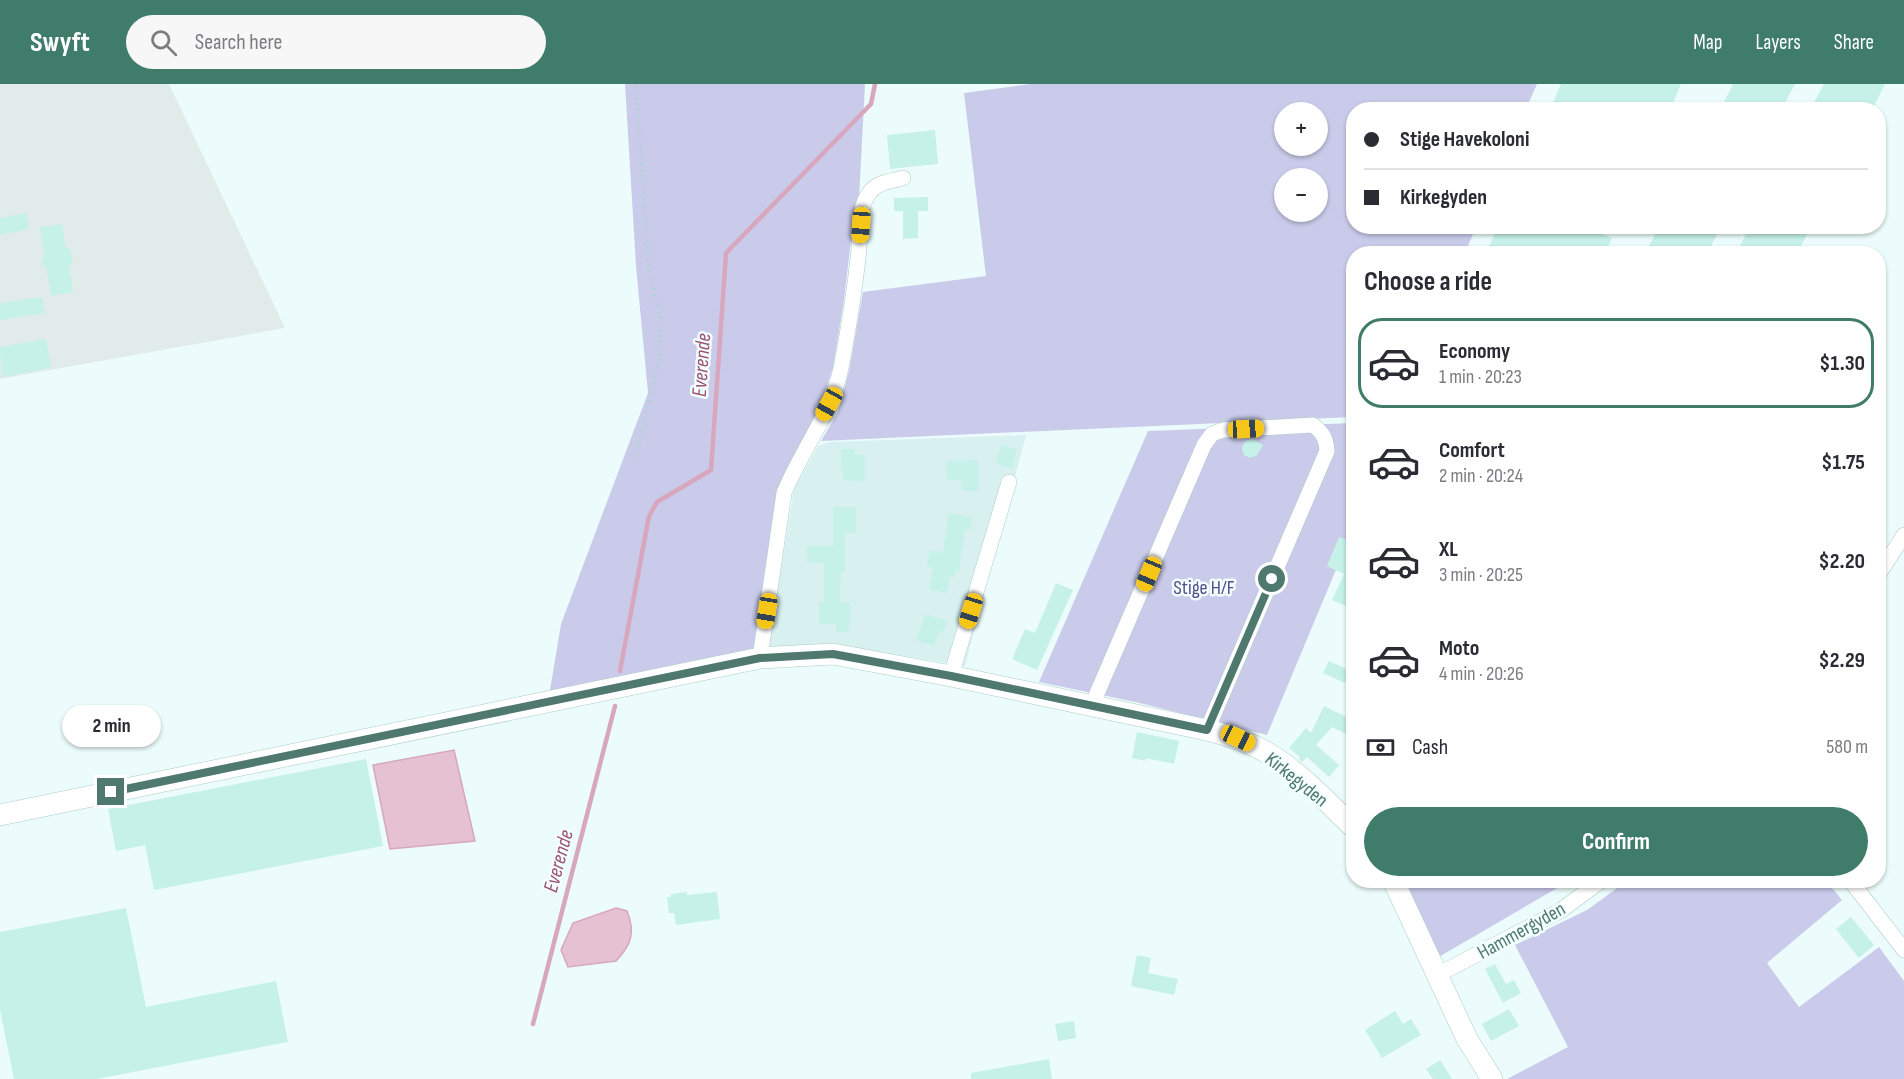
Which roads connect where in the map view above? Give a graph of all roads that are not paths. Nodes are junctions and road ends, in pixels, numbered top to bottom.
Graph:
1 (903, 178) dead end
2 (1010, 483) dead end
3 (1904, 535) edge
4 (1886, 563) edge
5 (760, 658) junction
6 (951, 676) junction
7 (1092, 705) junction
8 (1207, 730) junction
9 (0, 814) edge
10 (1346, 821) edge
11 (1397, 888) edge
12 (1591, 888) edge
13 (1856, 888) edge
14 (1904, 950) edge
15 (1437, 975) junction
16 (1492, 1079) edge

1 - 5 street
2 - 6 street
3 - 4 street
5 - 6 street, Kirkegyden
5 - 9 street, Kirkegyden
6 - 7 street, Kirkegyden
7 - 8 street, Kirkegyden
7 - 8 street
8 - 10 street, Kirkegyden
11 - 15 street
12 - 15 street, Hammergyden
13 - 14 street
15 - 16 street

